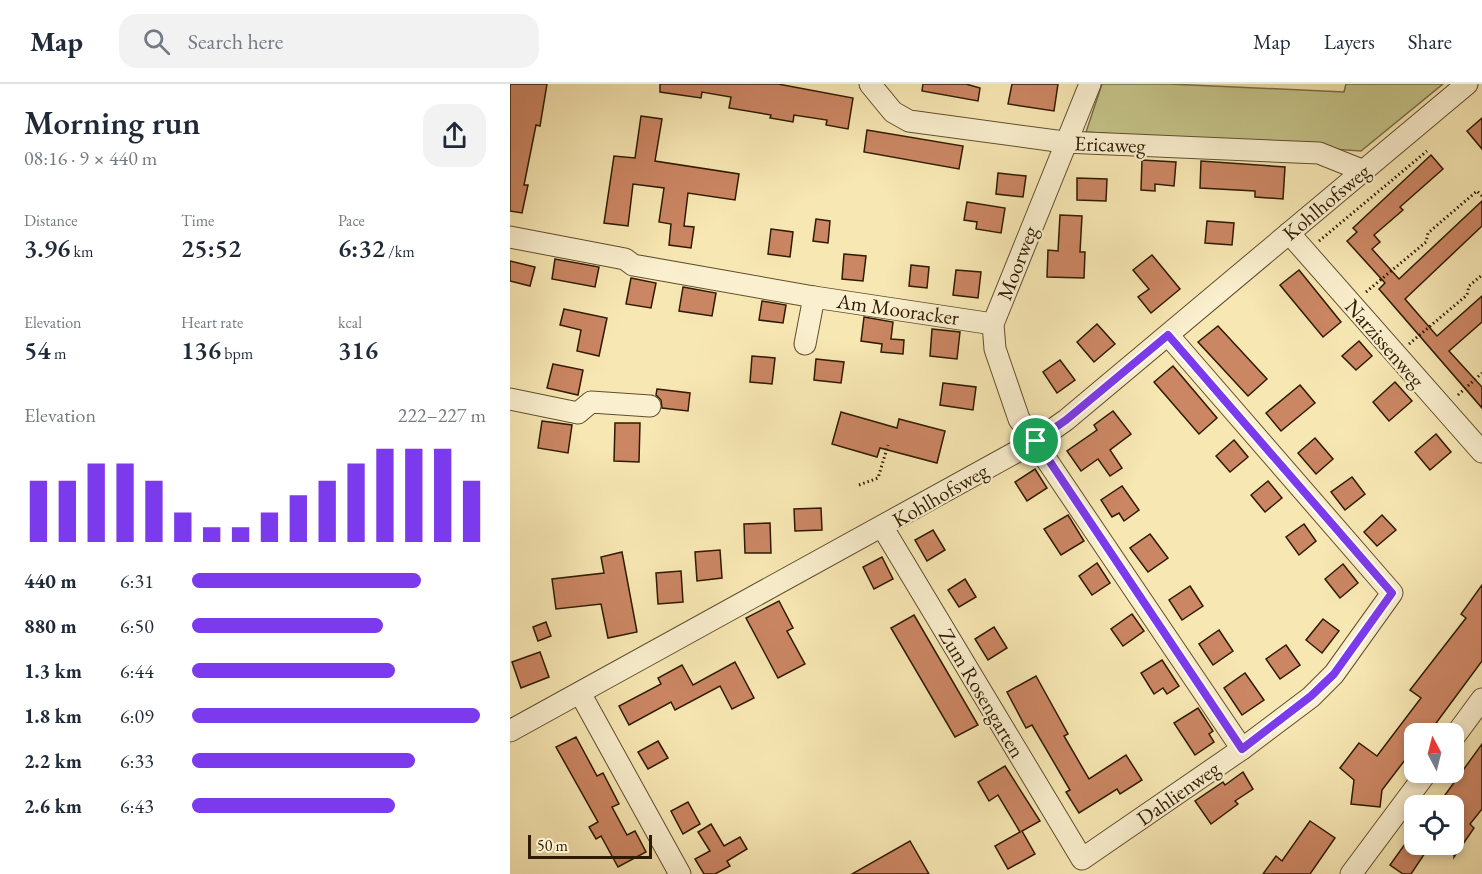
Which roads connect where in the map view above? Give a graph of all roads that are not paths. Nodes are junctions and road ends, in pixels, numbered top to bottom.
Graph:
1 (870, 84) edge
2 (1090, 84) edge
3 (1467, 84) edge
4 (1064, 142) junction
5 (1364, 171) junction
6 (1290, 233) junction
7 (510, 237) edge
8 (814, 297) junction
9 (993, 324) junction
10 (1168, 335) junction
11 (805, 344) dead end
12 (510, 399) edge
13 (650, 406) dead end
14 (1036, 441) junction
15 (1482, 452) edge
16 (883, 528) junction
17 (580, 693) junction
18 (1482, 699) edge
19 (1464, 723) edge
20 (510, 731) edge
21 (1242, 749) junction
22 (1419, 783) edge
23 (1082, 859) joint
24 (680, 874) edge
25 (1351, 874) edge

1 - 4 street, Ericaweg
2 - 4 street, Moorweg
3 - 5 street, Kohlhofsweg
4 - 5 street, Ericaweg
4 - 9 street, Moorweg
5 - 6 street, Kohlhofsweg
6 - 10 street, Kohlhofsweg
6 - 15 street, Narzissenweg
7 - 8 street
8 - 9 street, Am Mooracker
8 - 11 street, Am Mooracker
9 - 14 street, Moorweg
10 - 14 street, Kohlhofsweg
10 - 21 street, Dahlienweg
12 - 13 street
14 - 16 street, Kohlhofsweg
14 - 21 street, Moorweg
16 - 17 street, Kohlhofsweg
16 - 23 street, Zum Rosengarten
17 - 20 street, Kohlhofsweg
17 - 24 street
18 - 19 street
21 - 23 street, Dahlienweg
22 - 25 street

